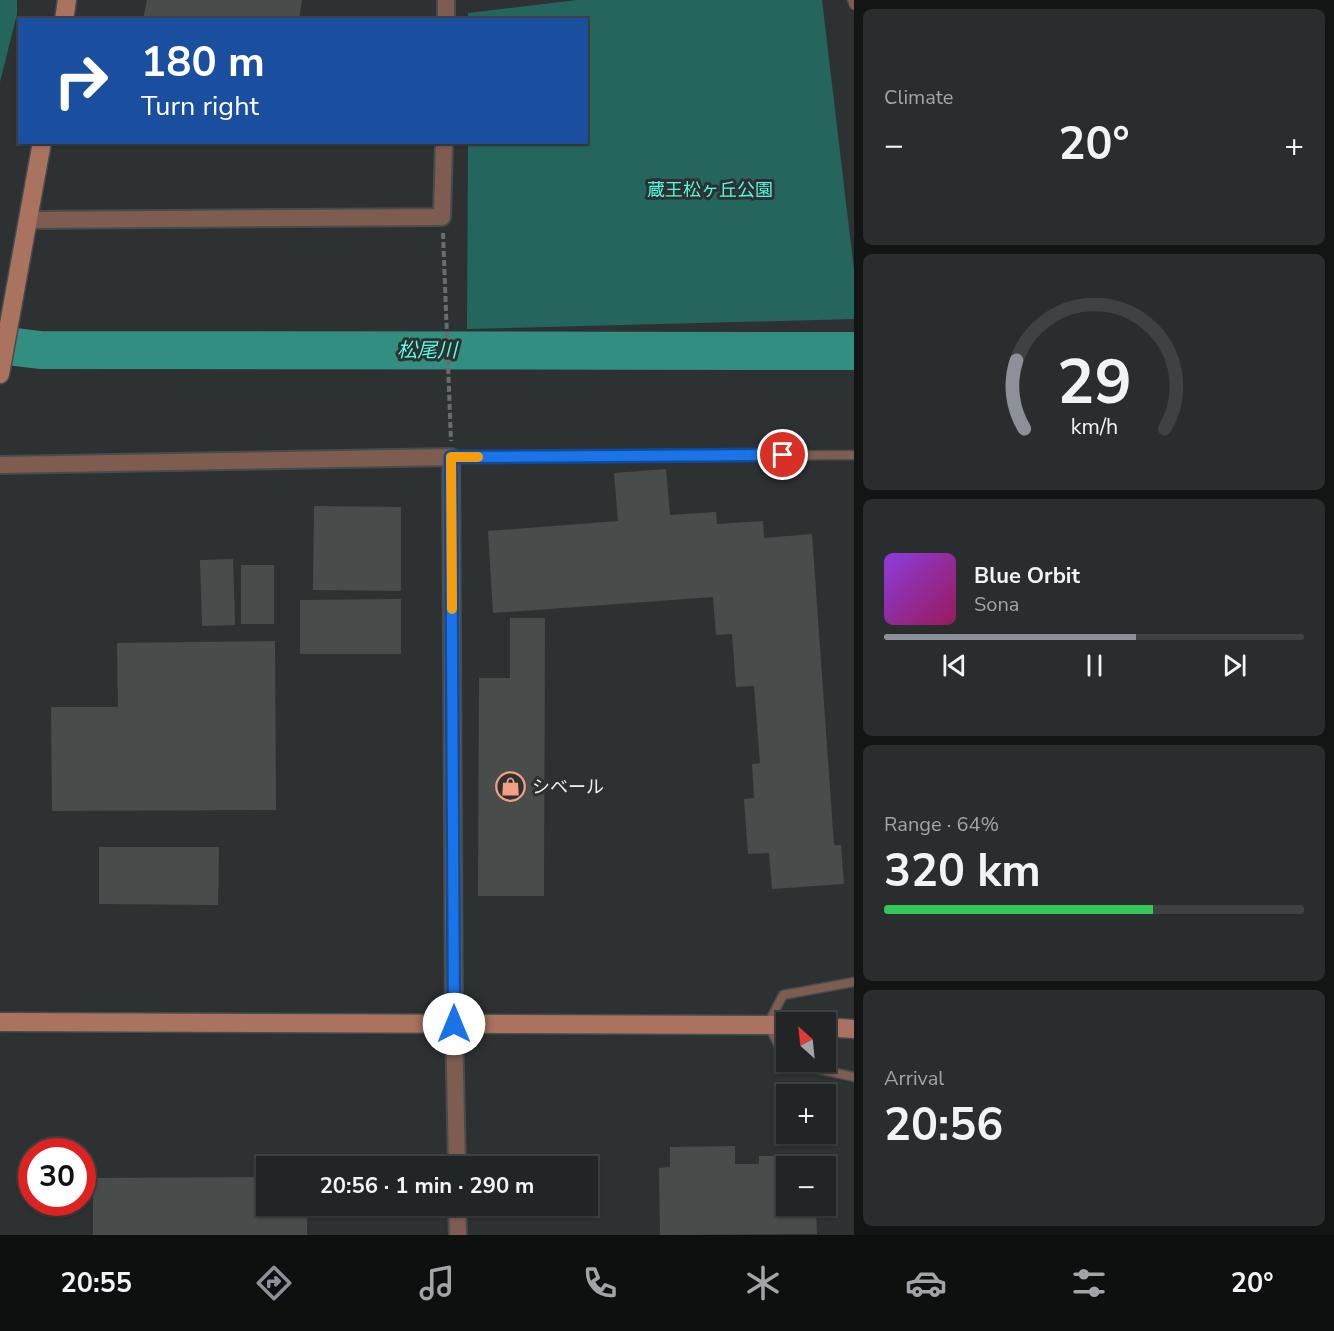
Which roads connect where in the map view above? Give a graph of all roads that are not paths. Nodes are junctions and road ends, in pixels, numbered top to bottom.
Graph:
1 (67, 0) edge
2 (446, 0) edge
3 (852, 0) edge
4 (854, 5) edge
5 (64, 18) edge
6 (446, 18) edge
7 (42, 144) edge
8 (444, 144) edge
9 (28, 220) junction
10 (0, 374) edge
11 (854, 455) edge
12 (451, 457) junction
13 (0, 465) edge
14 (854, 982) edge
15 (780, 1012) edge
16 (0, 1022) edge
17 (454, 1024) junction
18 (776, 1025) edge
19 (836, 1028) edge
20 (854, 1029) edge
21 (833, 1072) edge
22 (854, 1077) edge
23 (457, 1156) edge
24 (457, 1216) edge
25 (458, 1235) edge

1 - 5 street
2 - 6 street
3 - 4 lane
7 - 9 street
8 - 9 street
9 - 10 street
11 - 12 lane
12 - 13 street
12 - 17 street
14 - 15 lane
16 - 17 street
17 - 18 street
17 - 23 street
19 - 20 street
21 - 22 lane
24 - 25 street

